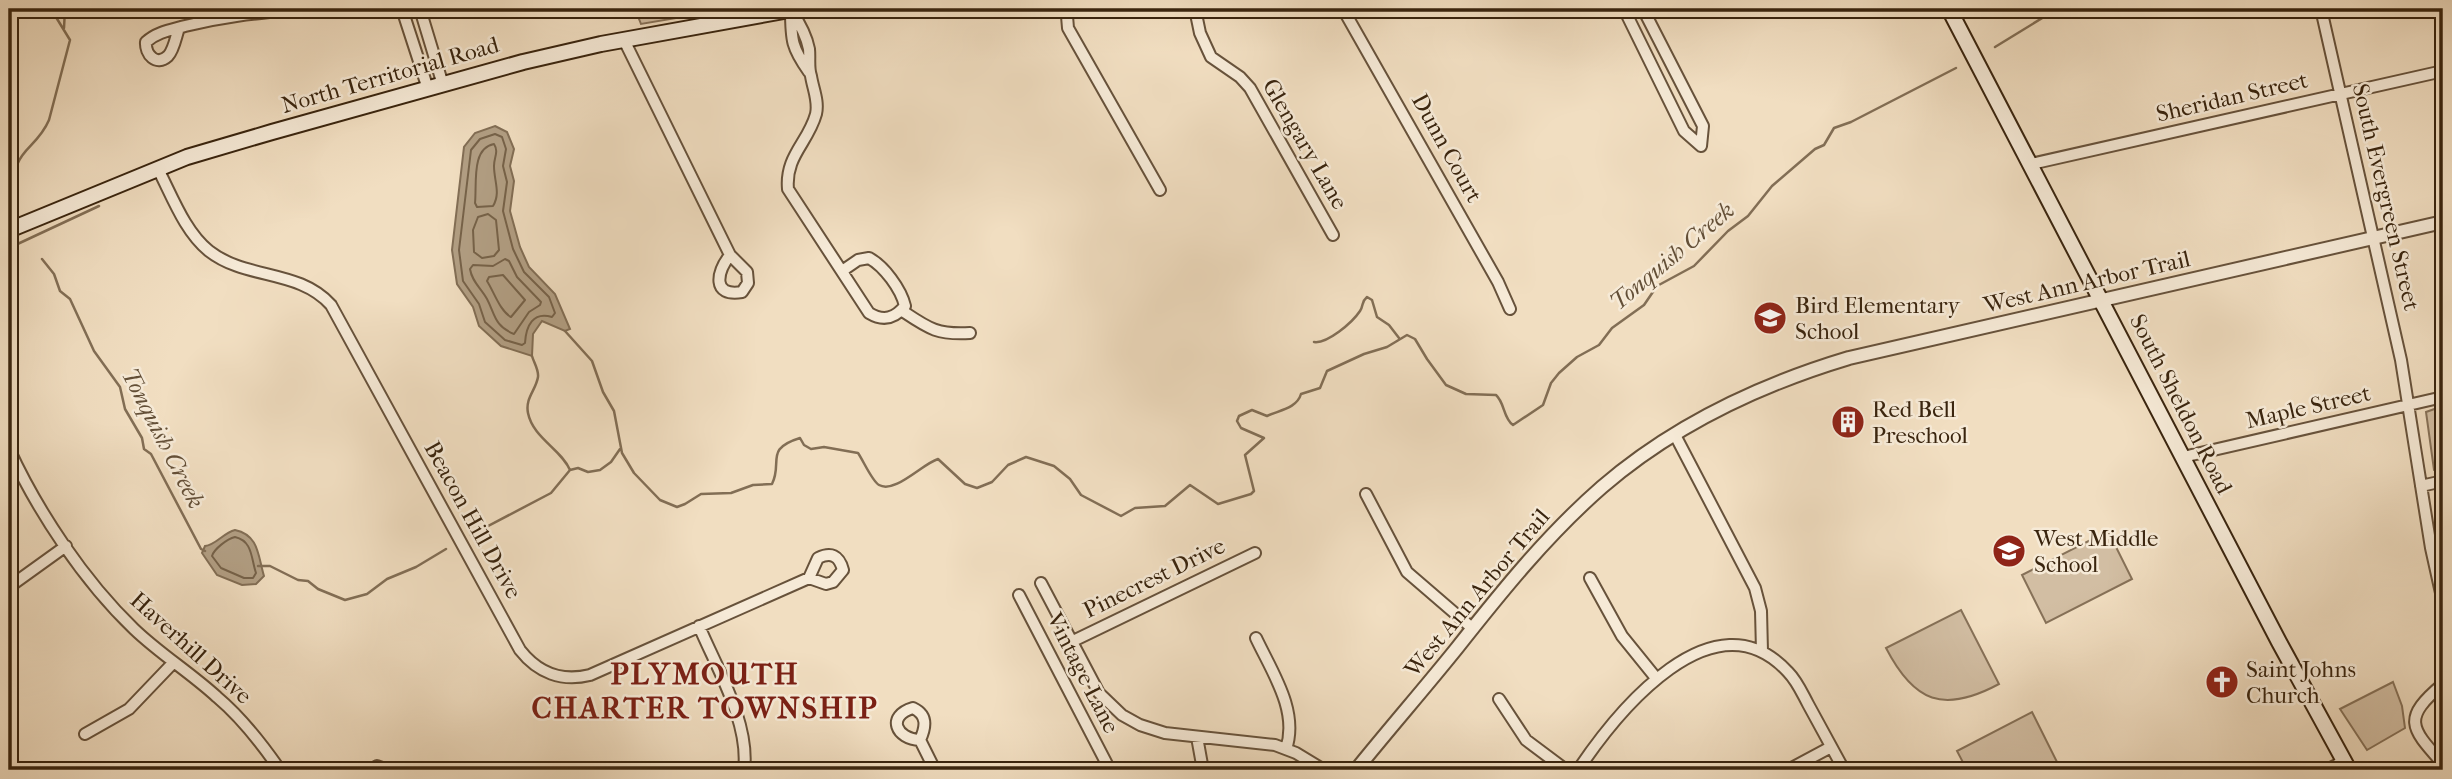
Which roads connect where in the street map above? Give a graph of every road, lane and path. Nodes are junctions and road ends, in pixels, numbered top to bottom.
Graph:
1 (303, 9) edge
2 (402, 9) edge
3 (420, 9) edge
4 (793, 9) edge
5 (1073, 9) edge
6 (1195, 9) edge
7 (1343, 9) edge
8 (1624, 9) edge
9 (1643, 9) edge
10 (1949, 9) edge
11 (2321, 9) edge
12 (288, 10) edge
13 (1650, 23) junction
14 (179, 27) dead end
15 (1634, 30) junction
16 (624, 40) junction
17 (2443, 71) edge
18 (443, 85) junction
19 (428, 89) junction
20 (2341, 94) junction
21 (2031, 164) junction
22 (158, 169) junction
23 (1160, 190) dead end
24 (2443, 222) edge
25 (9, 230) edge
26 (1334, 235) dead end
27 (2373, 238) junction
28 (730, 255) dead end
29 (842, 271) junction
30 (2101, 300) junction
31 (1510, 309) dead end
32 (901, 310) junction
33 (970, 334) dead end
34 (2443, 397) edge
35 (2409, 406) junction
36 (1675, 435) junction
37 (9, 449) edge
38 (2183, 457) junction
39 (2443, 481) edge
40 (2421, 486) junction
41 (1366, 494) dead end
42 (66, 547) junction
43 (1255, 552) dead end
44 (809, 578) dead end
45 (1590, 578) dead end
46 (1041, 583) dead end
47 (9, 587) edge
48 (1019, 594) dead end
49 (2443, 602) edge
50 (699, 626) junction
51 (1472, 628) junction
52 (1256, 638) dead end
53 (1071, 642) junction
54 (1762, 651) junction
55 (173, 663) junction
56 (1656, 678) junction
57 (2443, 684) edge
58 (1499, 699) dead end
59 (85, 734) dead end
60 (1197, 737) junction
61 (920, 740) dead end
62 (1832, 747) junction
63 (1286, 749) junction
64 (2443, 764) edge
65 (2347, 766) edge
66 (280, 770) edge
67 (372, 770) edge
68 (388, 770) edge
69 (744, 770) edge
70 (935, 770) edge
71 (1110, 770) edge
72 (1203, 770) edge
73 (1324, 770) edge
74 (1356, 770) edge
75 (1566, 770) edge
76 (1578, 770) edge
77 (1788, 770) edge
78 (1843, 770) edge
79 (2327, 770) edge

1 - 12 street
2 - 19 street
3 - 18 street
4 - 16 main road, North Territorial Road
4 - 29 street
5 - 23 street
6 - 26 street, Glengary Lane
7 - 31 street, Dunn Court
8 - 15 street
9 - 13 street
10 - 21 main road, South Sheldon Road
11 - 20 street, South Evergreen Street
12 - 14 street
13 - 15 street
13 - 15 street
16 - 18 main road, North Territorial Road
16 - 28 street
17 - 20 street, Sheridan Street
18 - 19 main road, North Territorial Road
19 - 22 main road, North Territorial Road
20 - 21 street, Sheridan Street
20 - 27 street, South Evergreen Street
21 - 30 main road, South Sheldon Road
22 - 25 main road, North Territorial Road
22 - 50 street, Beacon Hill Drive
24 - 27 street, West Ann Arbor Trail
27 - 30 street, West Ann Arbor Trail
27 - 35 street, South Evergreen Street
29 - 32 street
29 - 32 street
30 - 36 street, West Ann Arbor Trail
30 - 38 main road, South Sheldon Road
32 - 33 street
34 - 35 street, Maple Street
35 - 38 street, Maple Street
35 - 40 street, South Evergreen Street
36 - 51 street, West Ann Arbor Trail
36 - 54 street
37 - 42 street, Haverhill Drive
38 - 65 main road, South Sheldon Road
39 - 40 street
40 - 49 street, South Evergreen Street
41 - 51 street
42 - 47 street
42 - 55 street, Haverhill Drive
43 - 53 street, Pinecrest Drive
44 - 50 street, Beacon Hill Drive
45 - 56 street
46 - 53 street, Pinecrest Drive
48 - 71 street, Vintage Lane
50 - 69 street
51 - 74 street, West Ann Arbor Trail
52 - 63 street
53 - 60 street, Pinecrest Drive
54 - 56 street
54 - 62 street
55 - 59 street
55 - 66 street, Haverhill Drive
56 - 76 street
57 - 64 street
58 - 75 street
60 - 63 street, Pinecrest Drive
60 - 72 street
61 - 70 street
62 - 77 street
62 - 78 street
63 - 73 street, Pinecrest Drive
65 - 79 street
67 - 68 street

